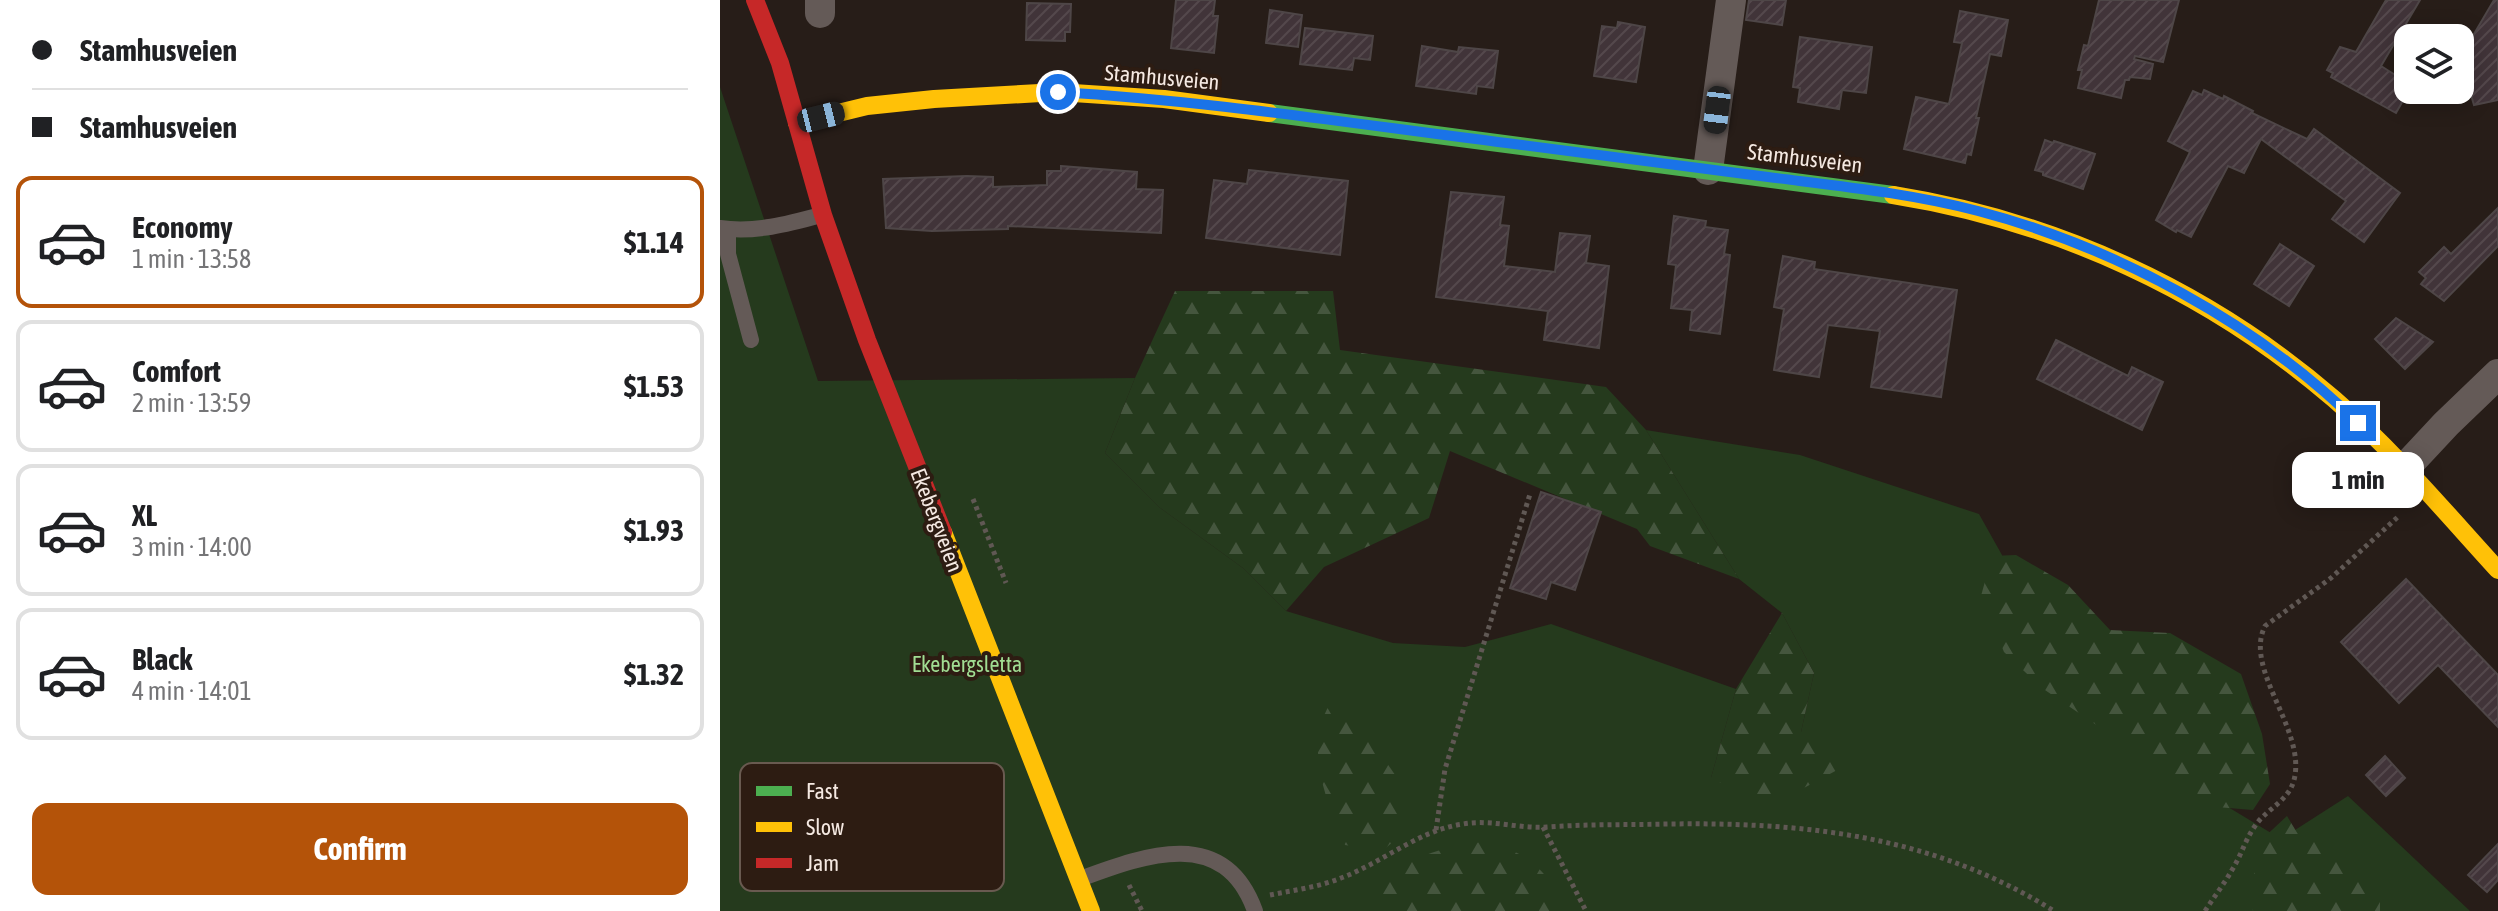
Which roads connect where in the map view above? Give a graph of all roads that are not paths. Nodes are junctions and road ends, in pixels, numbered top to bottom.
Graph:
1 (755, 0) edge
2 (1731, 0) edge
3 (797, 123) junction
4 (1708, 170) junction
5 (823, 215) junction
6 (724, 228) edge
7 (751, 340) dead end
8 (2498, 374) edge
9 (2414, 480) junction
10 (2498, 570) edge
11 (1079, 880) junction
12 (1253, 905) edge
13 (1091, 911) edge

1 - 3 street, Ekebergveien
2 - 4 street
3 - 4 street, Stamhusveien
3 - 5 street, Ekebergveien
4 - 9 street, Stamhusveien
5 - 6 lane
5 - 11 street, Ekebergveien
6 - 7 lane
8 - 9 street
9 - 10 street, Stamhusveien
11 - 12 lane
11 - 13 street, Ekebergveien

